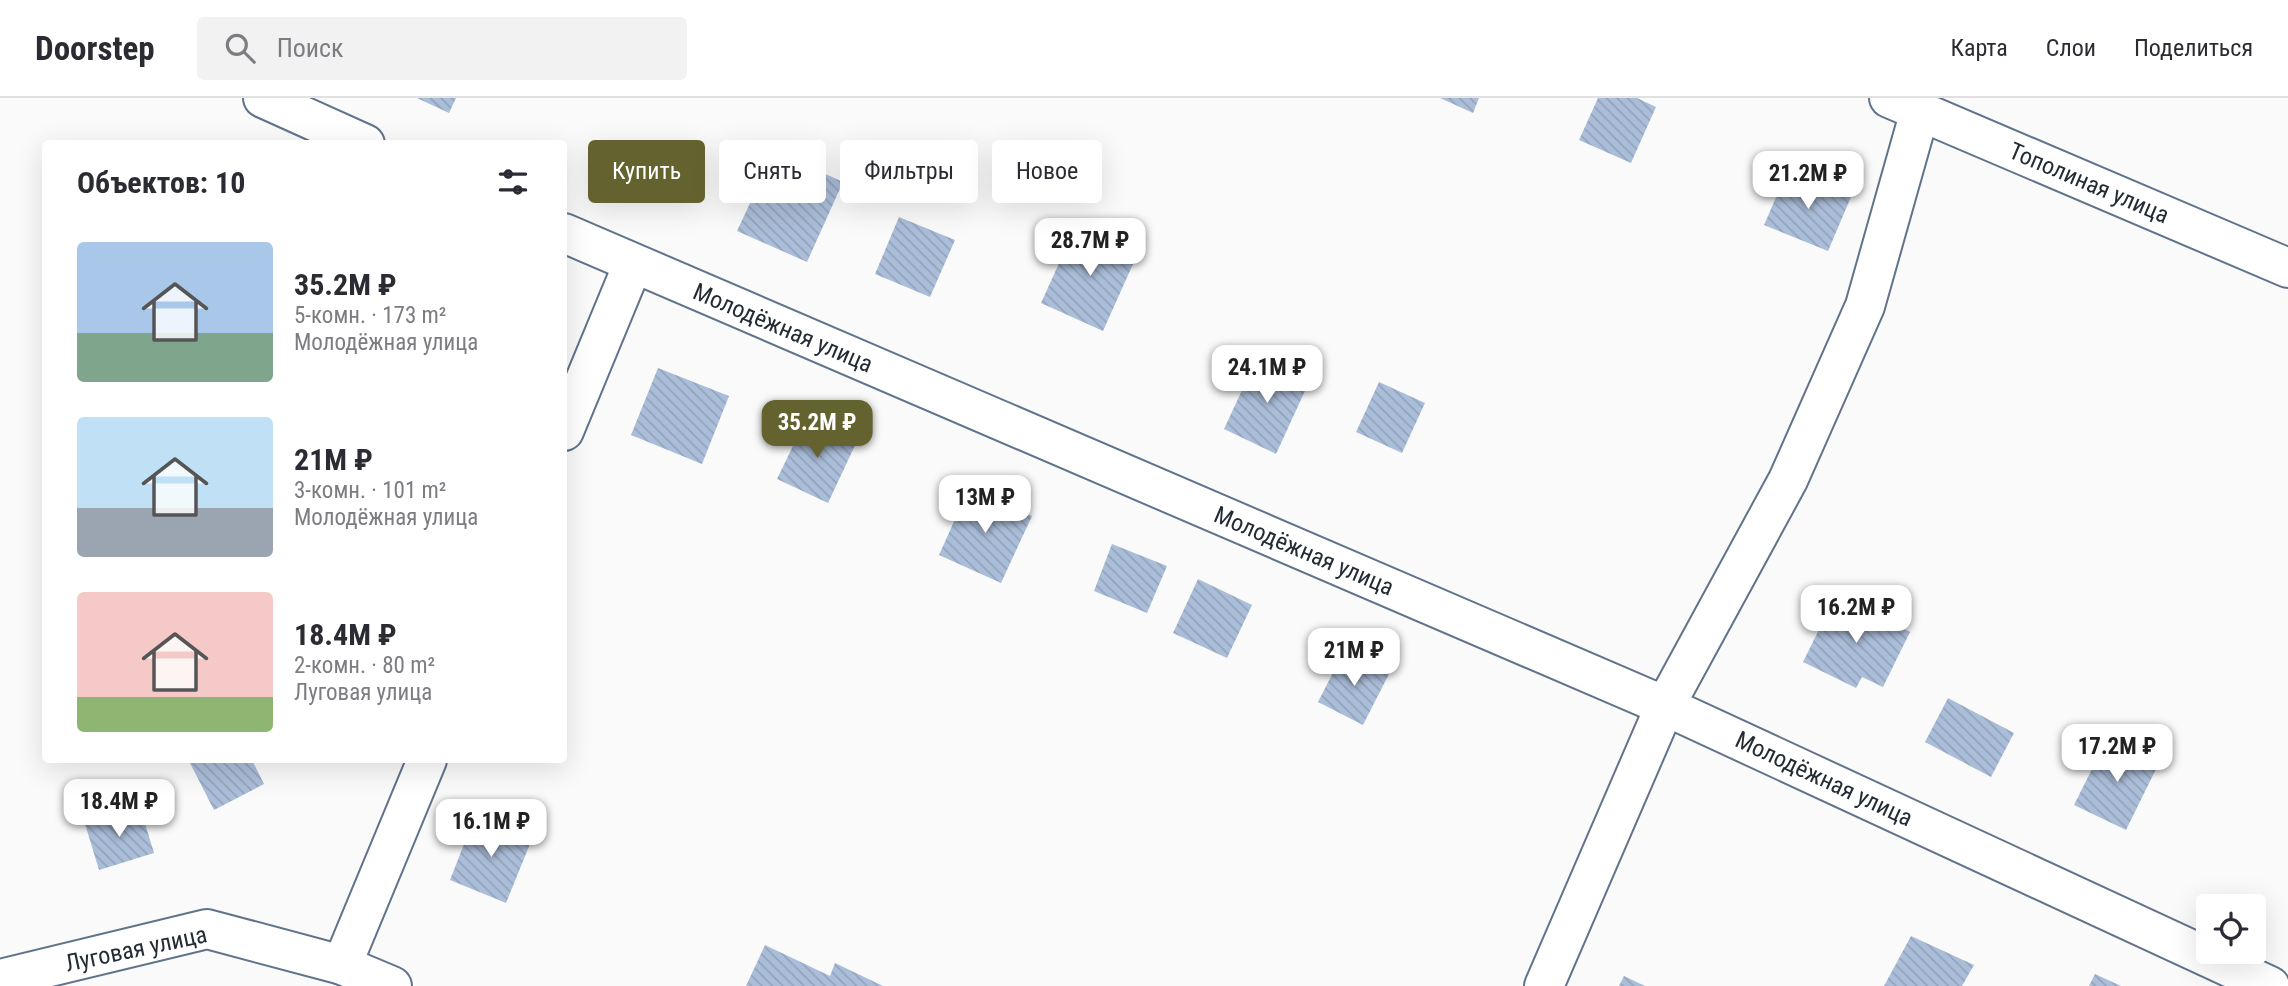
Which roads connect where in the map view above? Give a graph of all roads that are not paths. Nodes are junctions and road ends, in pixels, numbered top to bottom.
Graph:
1 (264, 98) edge
2 (1905, 104) edge
3 (356, 140) edge
4 (567, 234) edge
5 (633, 264) junction
6 (2288, 268) edge
7 (567, 424) edge
8 (1665, 706) junction
9 (426, 763) edge
10 (342, 965) junction
11 (0, 979) edge
12 (392, 986) edge
13 (1544, 986) edge
14 (2270, 986) edge

1 - 3 street
2 - 6 street, Тополиная улица
2 - 8 street
4 - 5 street, Молодёжная улица
5 - 7 street
5 - 8 street, Молодёжная улица
8 - 13 street
8 - 14 street, Молодёжная улица
9 - 10 street
10 - 11 street, Луговая улица
10 - 12 street, Луговая улица

